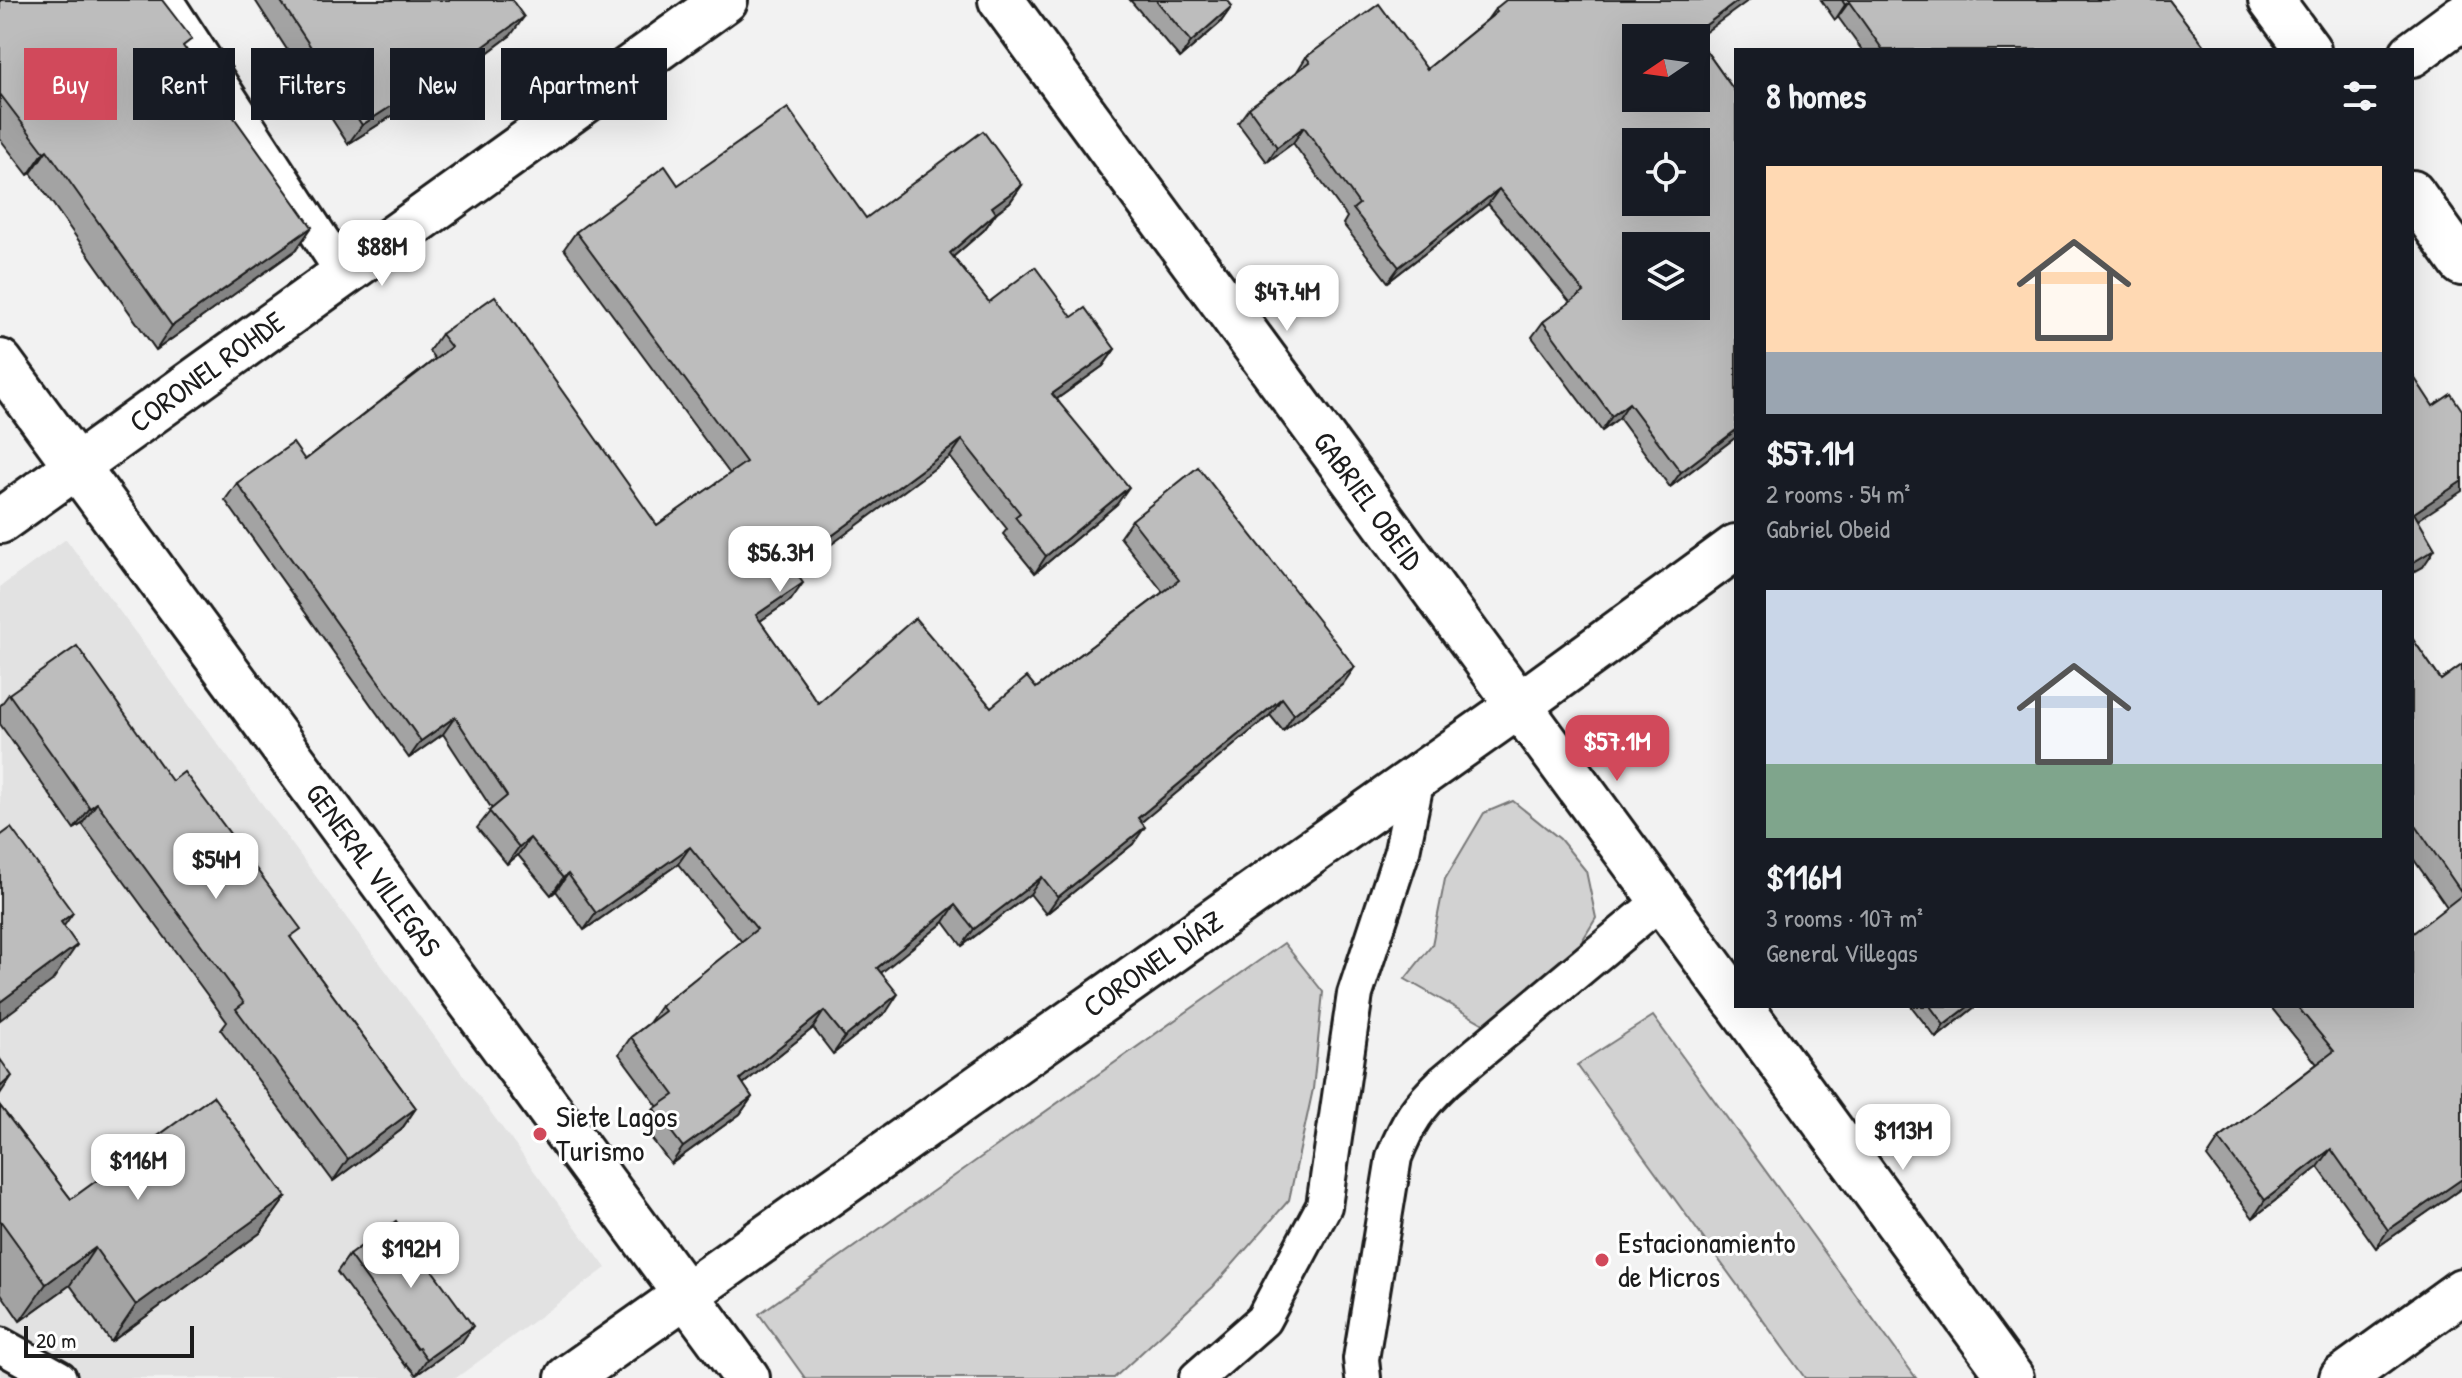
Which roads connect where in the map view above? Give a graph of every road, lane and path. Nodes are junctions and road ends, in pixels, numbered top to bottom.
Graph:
1 (165, 0) edge
2 (725, 0) edge
3 (1001, 0) edge
4 (2271, 0) edge
5 (2462, 17) edge
6 (2307, 48) edge
7 (2414, 53) edge
8 (2414, 196) edge
9 (2462, 263) edge
10 (344, 274) junction
11 (0, 362) edge
12 (76, 466) junction
13 (0, 521) edge
14 (1734, 548) edge
15 (1518, 706) junction
16 (1417, 778) junction
17 (1662, 900) junction
18 (1734, 998) edge
19 (1741, 1008) edge
20 (2462, 1291) edge
21 (685, 1294) junction
22 (0, 1345) edge
23 (59, 1378) edge
24 (568, 1378) edge
25 (747, 1378) edge
26 (1197, 1378) edge
27 (1363, 1378) edge
28 (2011, 1378) edge
29 (2342, 1378) edge

1 - 10 lane
2 - 10 main road, CORONEL ROHDE
3 - 15 main road, GABRIEL OBEID
4 - 6 main road
5 - 7 main road
8 - 9 main road
10 - 12 main road, CORONEL ROHDE
11 - 12 main road, GENERAL VILLEGAS
12 - 13 main road, CORONEL ROHDE
12 - 21 main road, GENERAL VILLEGAS
14 - 15 main road, CORONEL DÍAZ
15 - 16 main road, CORONEL DÍAZ
15 - 17 main road, GABRIEL OBEID
16 - 21 main road, CORONEL DÍAZ
16 - 26 lane
17 - 18 main road, GABRIEL OBEID
17 - 27 lane
19 - 28 main road
20 - 29 main road
21 - 24 main road, CORONEL DÍAZ
21 - 25 main road, GENERAL VILLEGAS
22 - 23 lane

